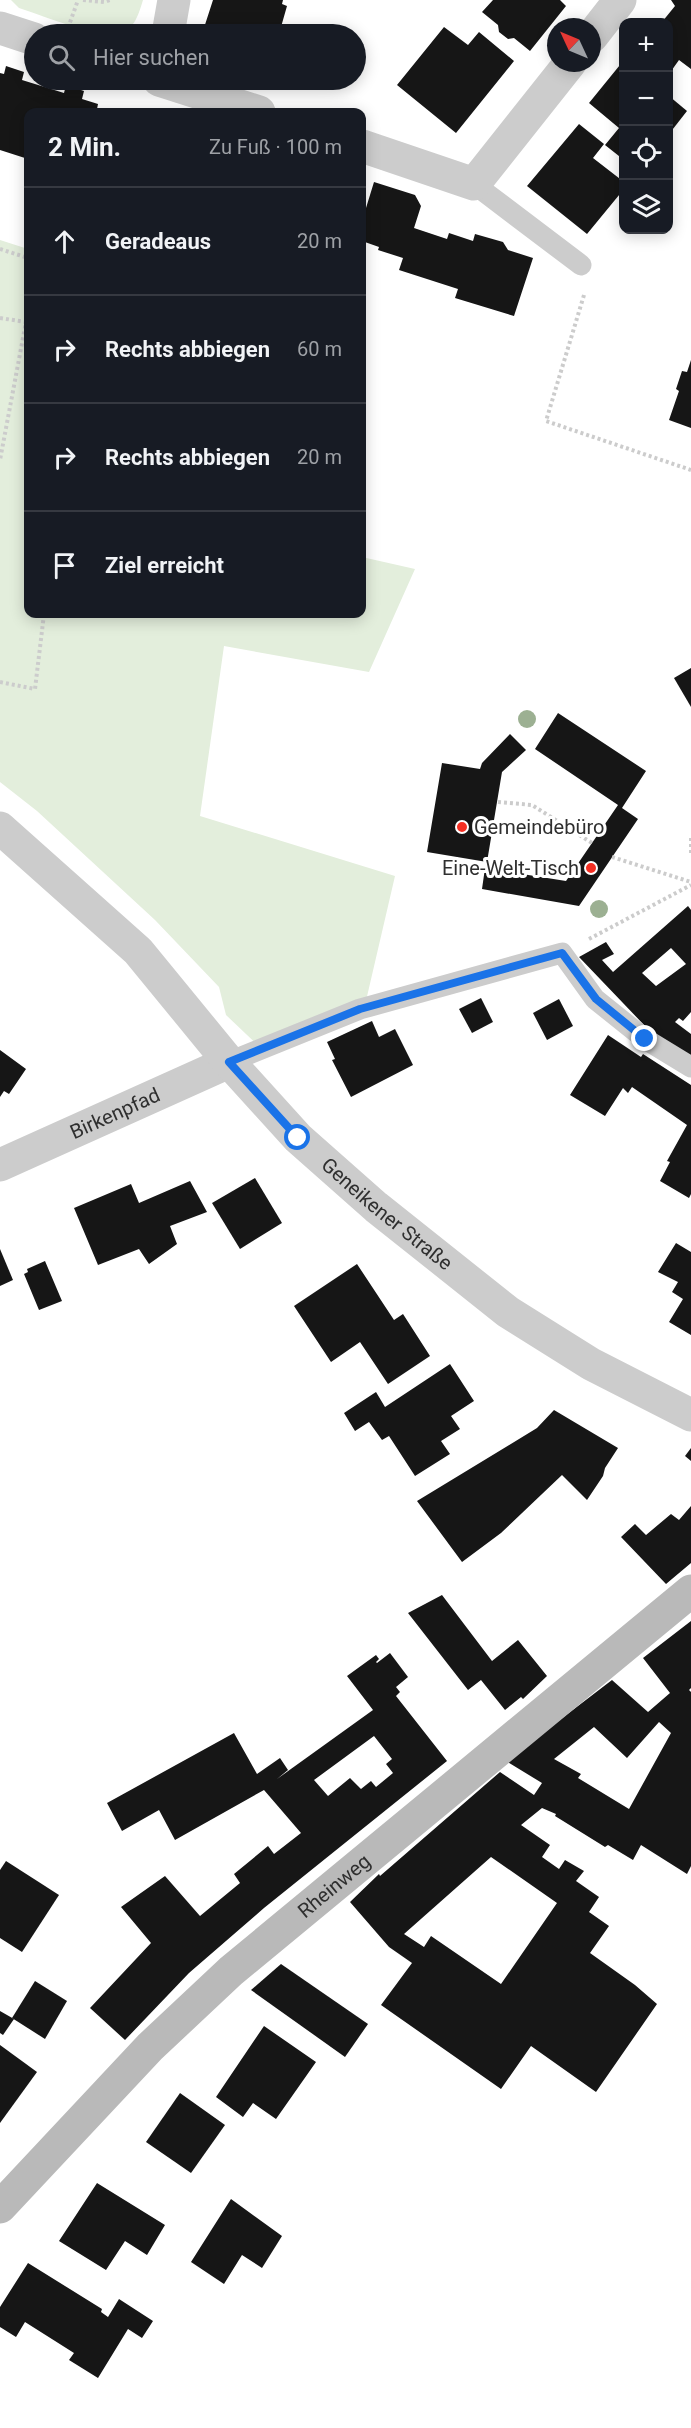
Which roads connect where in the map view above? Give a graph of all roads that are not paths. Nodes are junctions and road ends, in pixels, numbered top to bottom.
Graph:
1 (174, 0) edge
2 (620, 0) edge
3 (170, 24) edge
4 (601, 24) edge
5 (0, 28) edge
6 (24, 36) edge
7 (563, 72) edge
8 (190, 90) edge
9 (246, 108) edge
10 (366, 147) edge
11 (474, 184) junction
12 (581, 265) road end
13 (0, 828) edge
14 (229, 1062) junction
15 (691, 1067) edge
16 (0, 1165) edge
17 (691, 1415) edge
18 (691, 1591) edge
19 (1, 2203) edge

1 - 3 street
2 - 4 street
5 - 6 street
7 - 11 street
8 - 9 street
10 - 11 street
11 - 12 lane
13 - 14 street, Geneikener Straße
14 - 15 lane
14 - 16 street, Birkenpfad
14 - 17 street, Geneikener Straße
18 - 19 main road, Rheinweg

